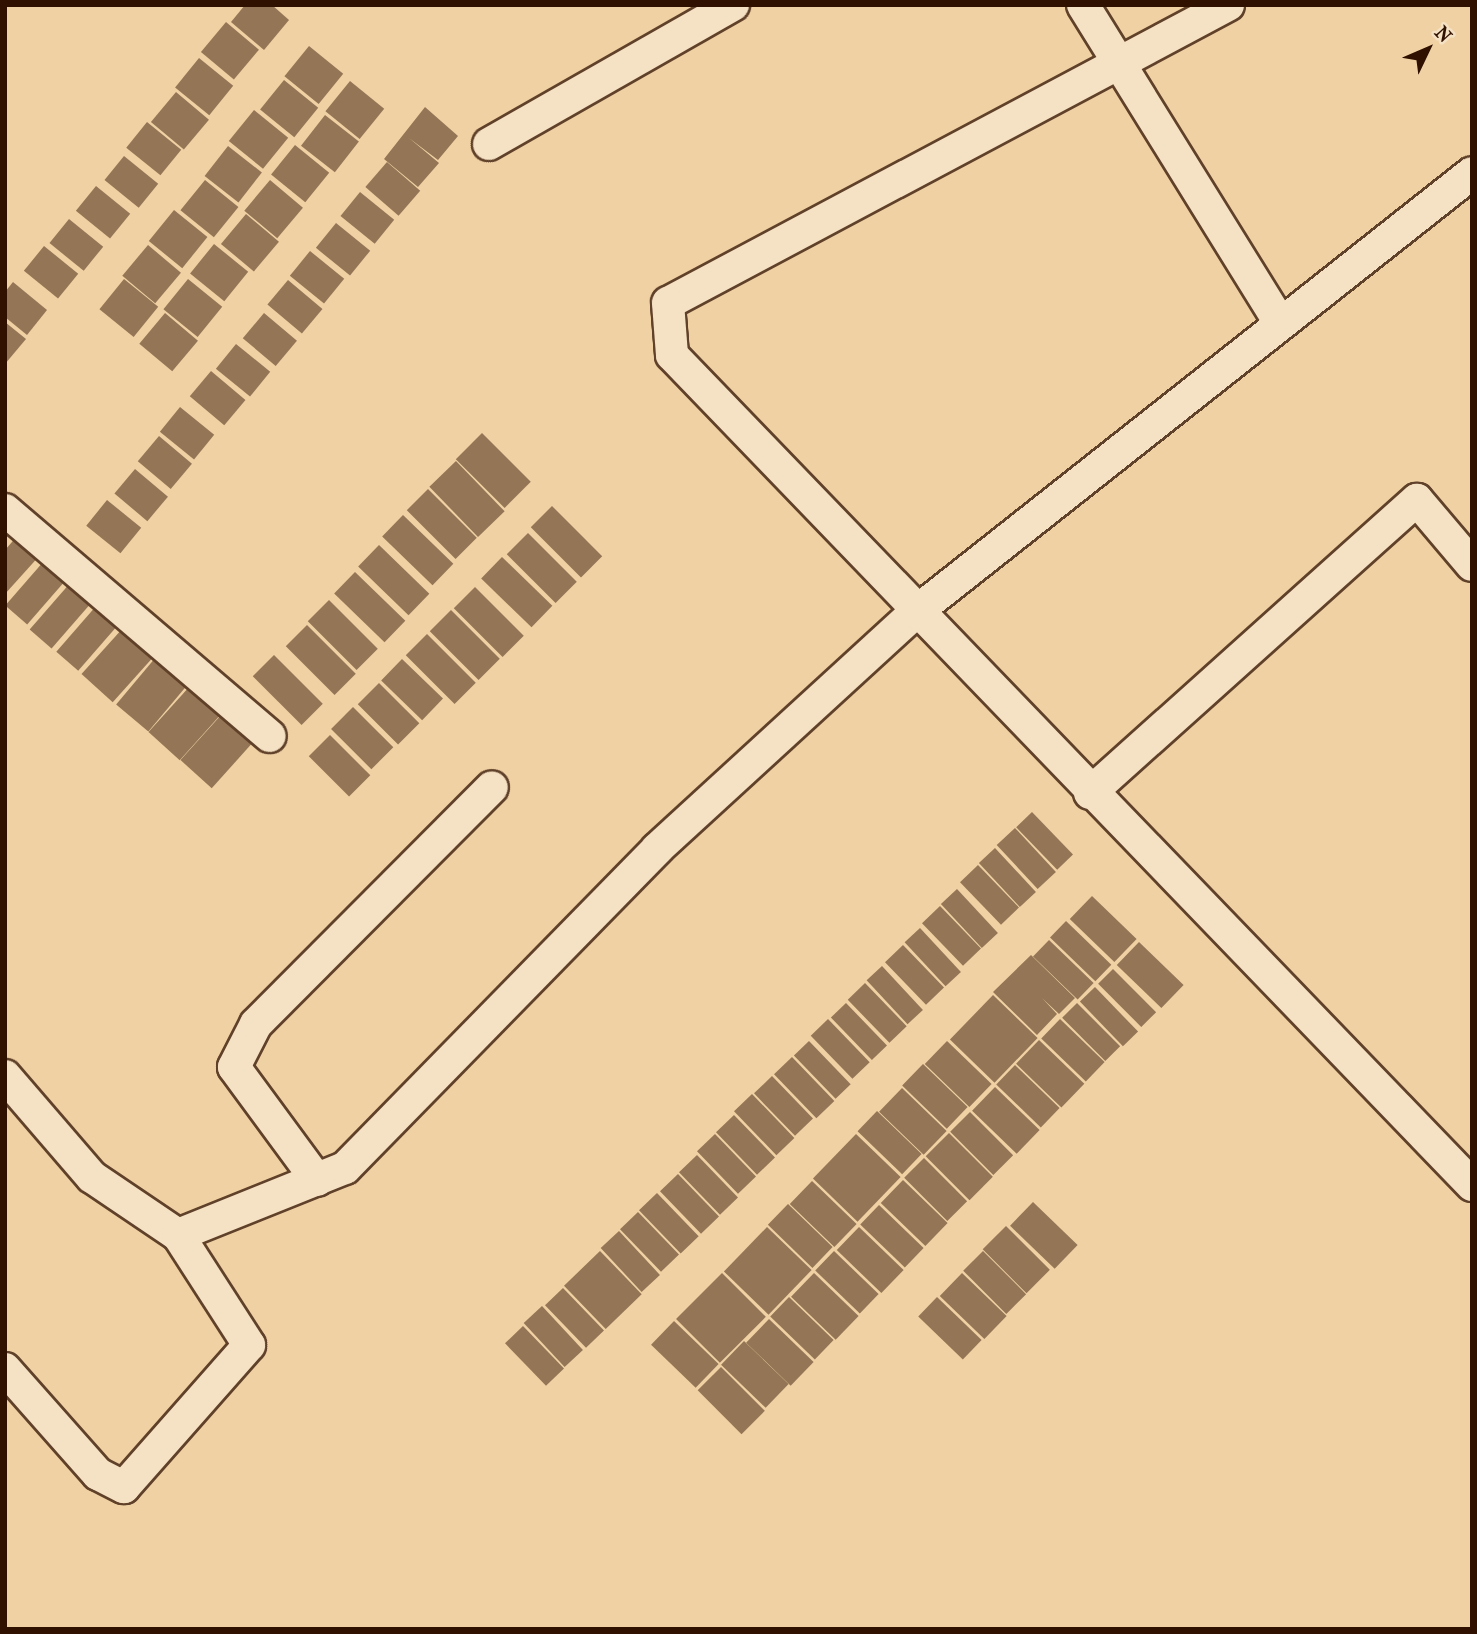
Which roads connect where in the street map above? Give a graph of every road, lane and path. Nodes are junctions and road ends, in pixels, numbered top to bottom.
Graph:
1 (733, 5) edge
2 (1083, 5) edge
3 (1228, 5) edge
4 (1117, 61) junction
5 (489, 144) dead end
6 (1472, 173) edge
7 (1281, 324) junction
8 (5, 510) edge
9 (1472, 565) edge
10 (916, 612) junction
11 (270, 737) dead end
12 (492, 787) dead end
13 (1090, 793) junction
14 (5, 1076) edge
15 (1469, 1176) edge
16 (317, 1180) junction
17 (178, 1235) junction
18 (5, 1369) edge

1 - 5 street
2 - 4 street
3 - 4 street
4 - 7 street
4 - 10 street
6 - 7 street
7 - 10 street
8 - 11 street
9 - 13 street
10 - 13 street
10 - 16 street
12 - 16 street
13 - 15 street
14 - 17 street
16 - 17 street
17 - 18 street

